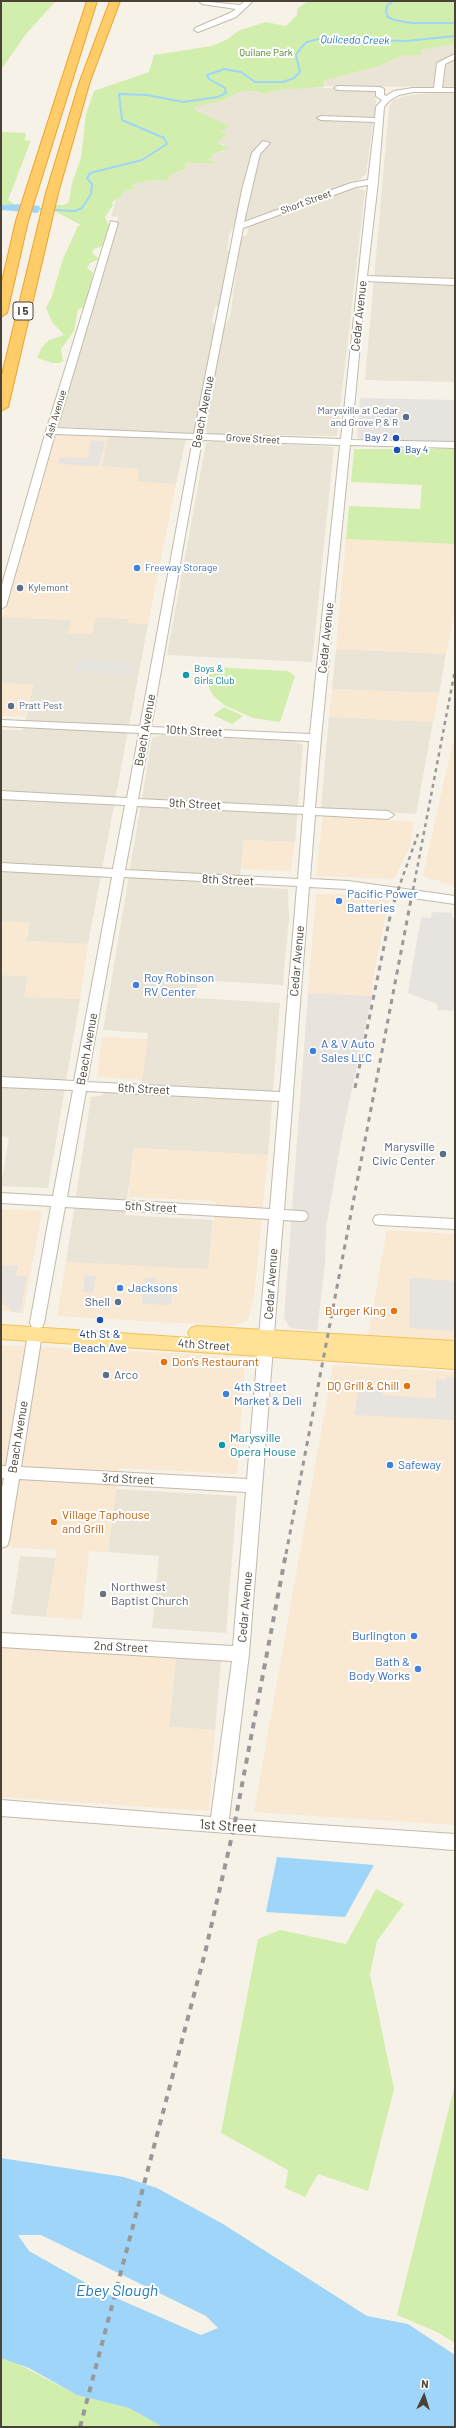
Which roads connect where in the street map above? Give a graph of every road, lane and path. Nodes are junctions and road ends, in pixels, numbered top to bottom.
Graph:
1 (92, 1) edge
2 (249, 1) edge
3 (202, 2) edge
4 (114, 4) edge
5 (243, 8) junction
6 (198, 30) dead end
7 (455, 56) edge
8 (338, 88) dead end
9 (438, 89) junction
10 (455, 90) edge
11 (386, 98) junction
12 (321, 118) dead end
13 (378, 120) junction
14 (266, 143) dead end
15 (374, 182) junction
16 (242, 215) junction
17 (256, 220) junction
18 (114, 223) dead end
19 (240, 226) junction
20 (363, 278) junction
21 (455, 282) edge
22 (1, 314) edge
23 (1, 407) edge
24 (51, 431) junction
25 (198, 437) junction
26 (347, 443) junction
27 (455, 445) edge
28 (1, 606) edge
29 (1, 723) edge
30 (146, 728) junction
31 (315, 738) junction
32 (1, 795) edge
33 (132, 800) junction
34 (310, 811) junction
35 (388, 815) dead end
36 (1, 867) edge
37 (119, 873) junction
38 (304, 883) junction
39 (455, 900) edge
40 (1, 1082) edge
41 (81, 1086) junction
42 (287, 1097) junction
43 (1, 1198) edge
44 (59, 1202) junction
45 (277, 1214) junction
46 (302, 1216) dead end
47 (380, 1220) dead end
48 (455, 1224) edge
49 (1, 1321) edge
50 (36, 1328) junction
51 (1, 1332) edge
52 (267, 1343) junction
53 (455, 1348) edge
54 (455, 1356) edge
55 (425, 1360) junction
56 (455, 1362) edge
57 (7, 1472) edge
58 (256, 1486) junction
59 (1, 1541) edge
60 (1, 1640) edge
61 (241, 1654) junction
62 (1, 1808) edge
63 (219, 1826) junction
64 (455, 1842) edge

1 - 22 highway, I 5
2 - 5 street
3 - 5 street
4 - 23 highway, I 5
5 - 6 street
7 - 9 street
8 - 11 street
9 - 10 street
9 - 11 street
11 - 13 street, Cedar Avenue
12 - 13 street
13 - 15 street, Cedar Avenue
14 - 16 street, Beach Avenue
15 - 17 street, Short Street
15 - 20 street, Cedar Avenue
16 - 17 street
16 - 19 street, Beach Avenue
17 - 19 street, Short Street
18 - 24 street, Ash Avenue
19 - 25 street, Beach Avenue
20 - 21 street
20 - 26 street, Cedar Avenue
24 - 25 street, Grove Street
24 - 28 street, Ash Avenue
25 - 26 street, Grove Street
25 - 30 street, Beach Avenue
26 - 27 street, Grove Street
26 - 31 street, Cedar Avenue
29 - 30 street, 10th Street
30 - 31 street, 10th Street
30 - 33 street, Beach Avenue
31 - 34 street, Cedar Avenue
32 - 33 street, 9th Street
33 - 34 street, 9th Street
33 - 37 street, Beach Avenue
34 - 35 street, 9th Street
34 - 38 street, Cedar Avenue
36 - 37 street, 8th Street
37 - 38 street, 8th Street
37 - 41 street, Beach Avenue
38 - 39 street, 8th Street
38 - 42 street, Cedar Avenue
40 - 41 street, 6th Street
41 - 42 street, 6th Street
41 - 44 street, Beach Avenue
42 - 45 street, Cedar Avenue
43 - 44 street, 5th Street
44 - 45 street, 5th Street
44 - 50 street, Beach Avenue
45 - 46 street, 5th Street
45 - 52 street, Cedar Avenue
47 - 48 street
49 - 50 main road, 4th Street
50 - 51 main road, 4th Street
50 - 52 main road, 4th Street
50 - 57 street, Beach Avenue
52 - 53 main road, 4th Street
52 - 55 main road, 4th Street
52 - 58 street, Cedar Avenue
54 - 55 main road
55 - 56 main road, 4th Street
57 - 58 street, 3rd Street
57 - 59 street, Beach Avenue
58 - 61 street, Cedar Avenue
60 - 61 street, 2nd Street
61 - 63 street, Cedar Avenue
62 - 63 street, 1st Street
63 - 64 street, 1st Street

